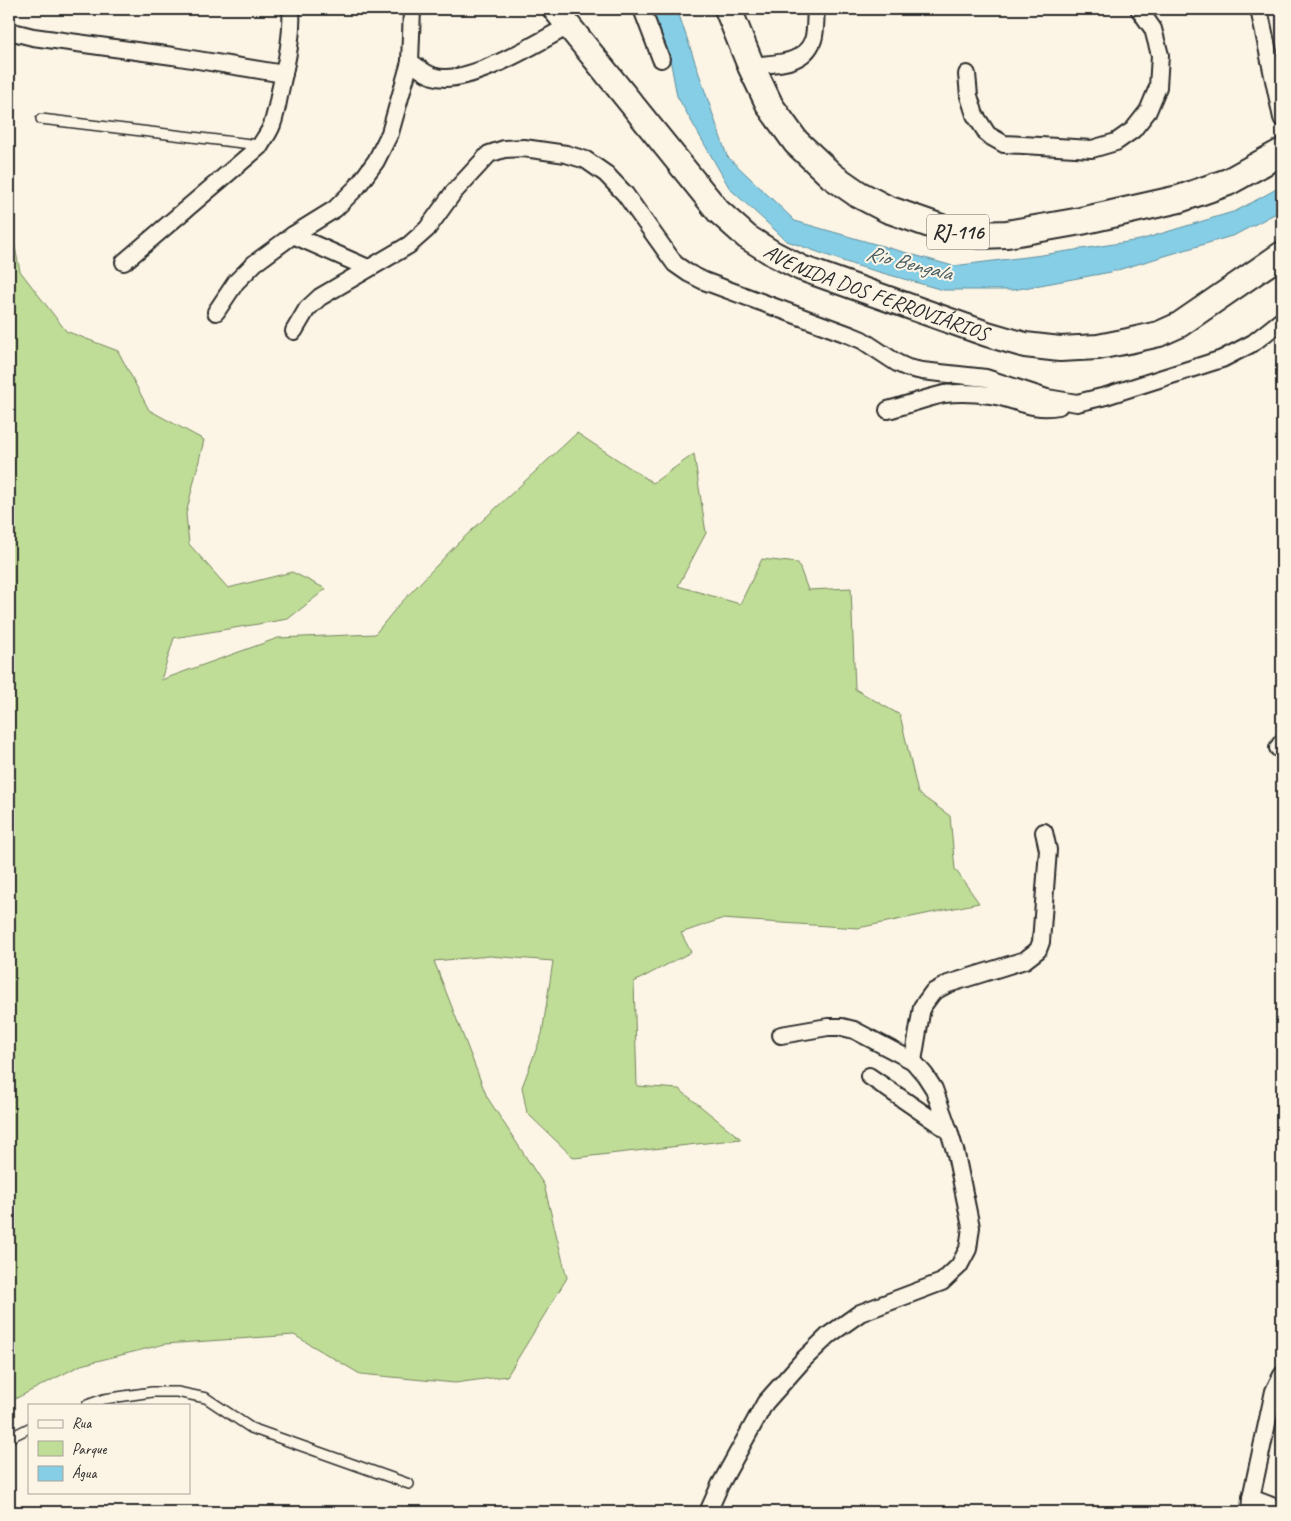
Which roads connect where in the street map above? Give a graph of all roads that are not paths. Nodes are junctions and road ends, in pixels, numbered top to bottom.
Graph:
1 (291, 9) edge
2 (412, 9) edge
3 (642, 9) edge
4 (728, 9) edge
5 (816, 9) edge
6 (1139, 9) edge
7 (1259, 9) edge
8 (561, 18) edge
9 (9, 32) edge
10 (661, 59) dead end
11 (410, 62) junction
12 (751, 66) junction
13 (284, 74) junction
14 (967, 74) dead end
15 (1282, 118) edge
16 (41, 119) dead end
17 (260, 146) junction
18 (1282, 152) edge
19 (293, 235) junction
20 (1282, 254) edge
21 (124, 262) dead end
22 (368, 268) junction
23 (216, 312) dead end
24 (1282, 320) edge
25 (294, 331) dead end
26 (1077, 403) junction
27 (888, 410) dead end
28 (1044, 832) dead end
29 (781, 1035) dead end
30 (912, 1061) junction
31 (869, 1076) dead end
32 (949, 1131) junction
33 (1282, 1375) edge
34 (90, 1404) edge
35 (28, 1428) edge
36 (9, 1438) edge
37 (409, 1484) dead end
38 (1251, 1505) edge
39 (1282, 1510) edge
40 (708, 1512) edge

1 - 13 street
2 - 11 street
3 - 10 street
4 - 12 main road, RJ-116 / RJ-116
5 - 12 street
6 - 14 street
7 - 15 street
8 - 11 street
8 - 20 main road, AVENIDA DOS FERROVIÁRIOS
9 - 13 street
11 - 19 street
12 - 18 main road, RJ-116 / RJ-116
13 - 17 street
16 - 17 lane
17 - 21 street
19 - 22 street
19 - 23 street
22 - 25 street
22 - 26 street
24 - 26 street
26 - 27 street
28 - 30 street
29 - 30 street
30 - 32 street
31 - 32 street
32 - 40 street
33 - 38 street
34 - 37 lane
35 - 36 lane
38 - 39 street

